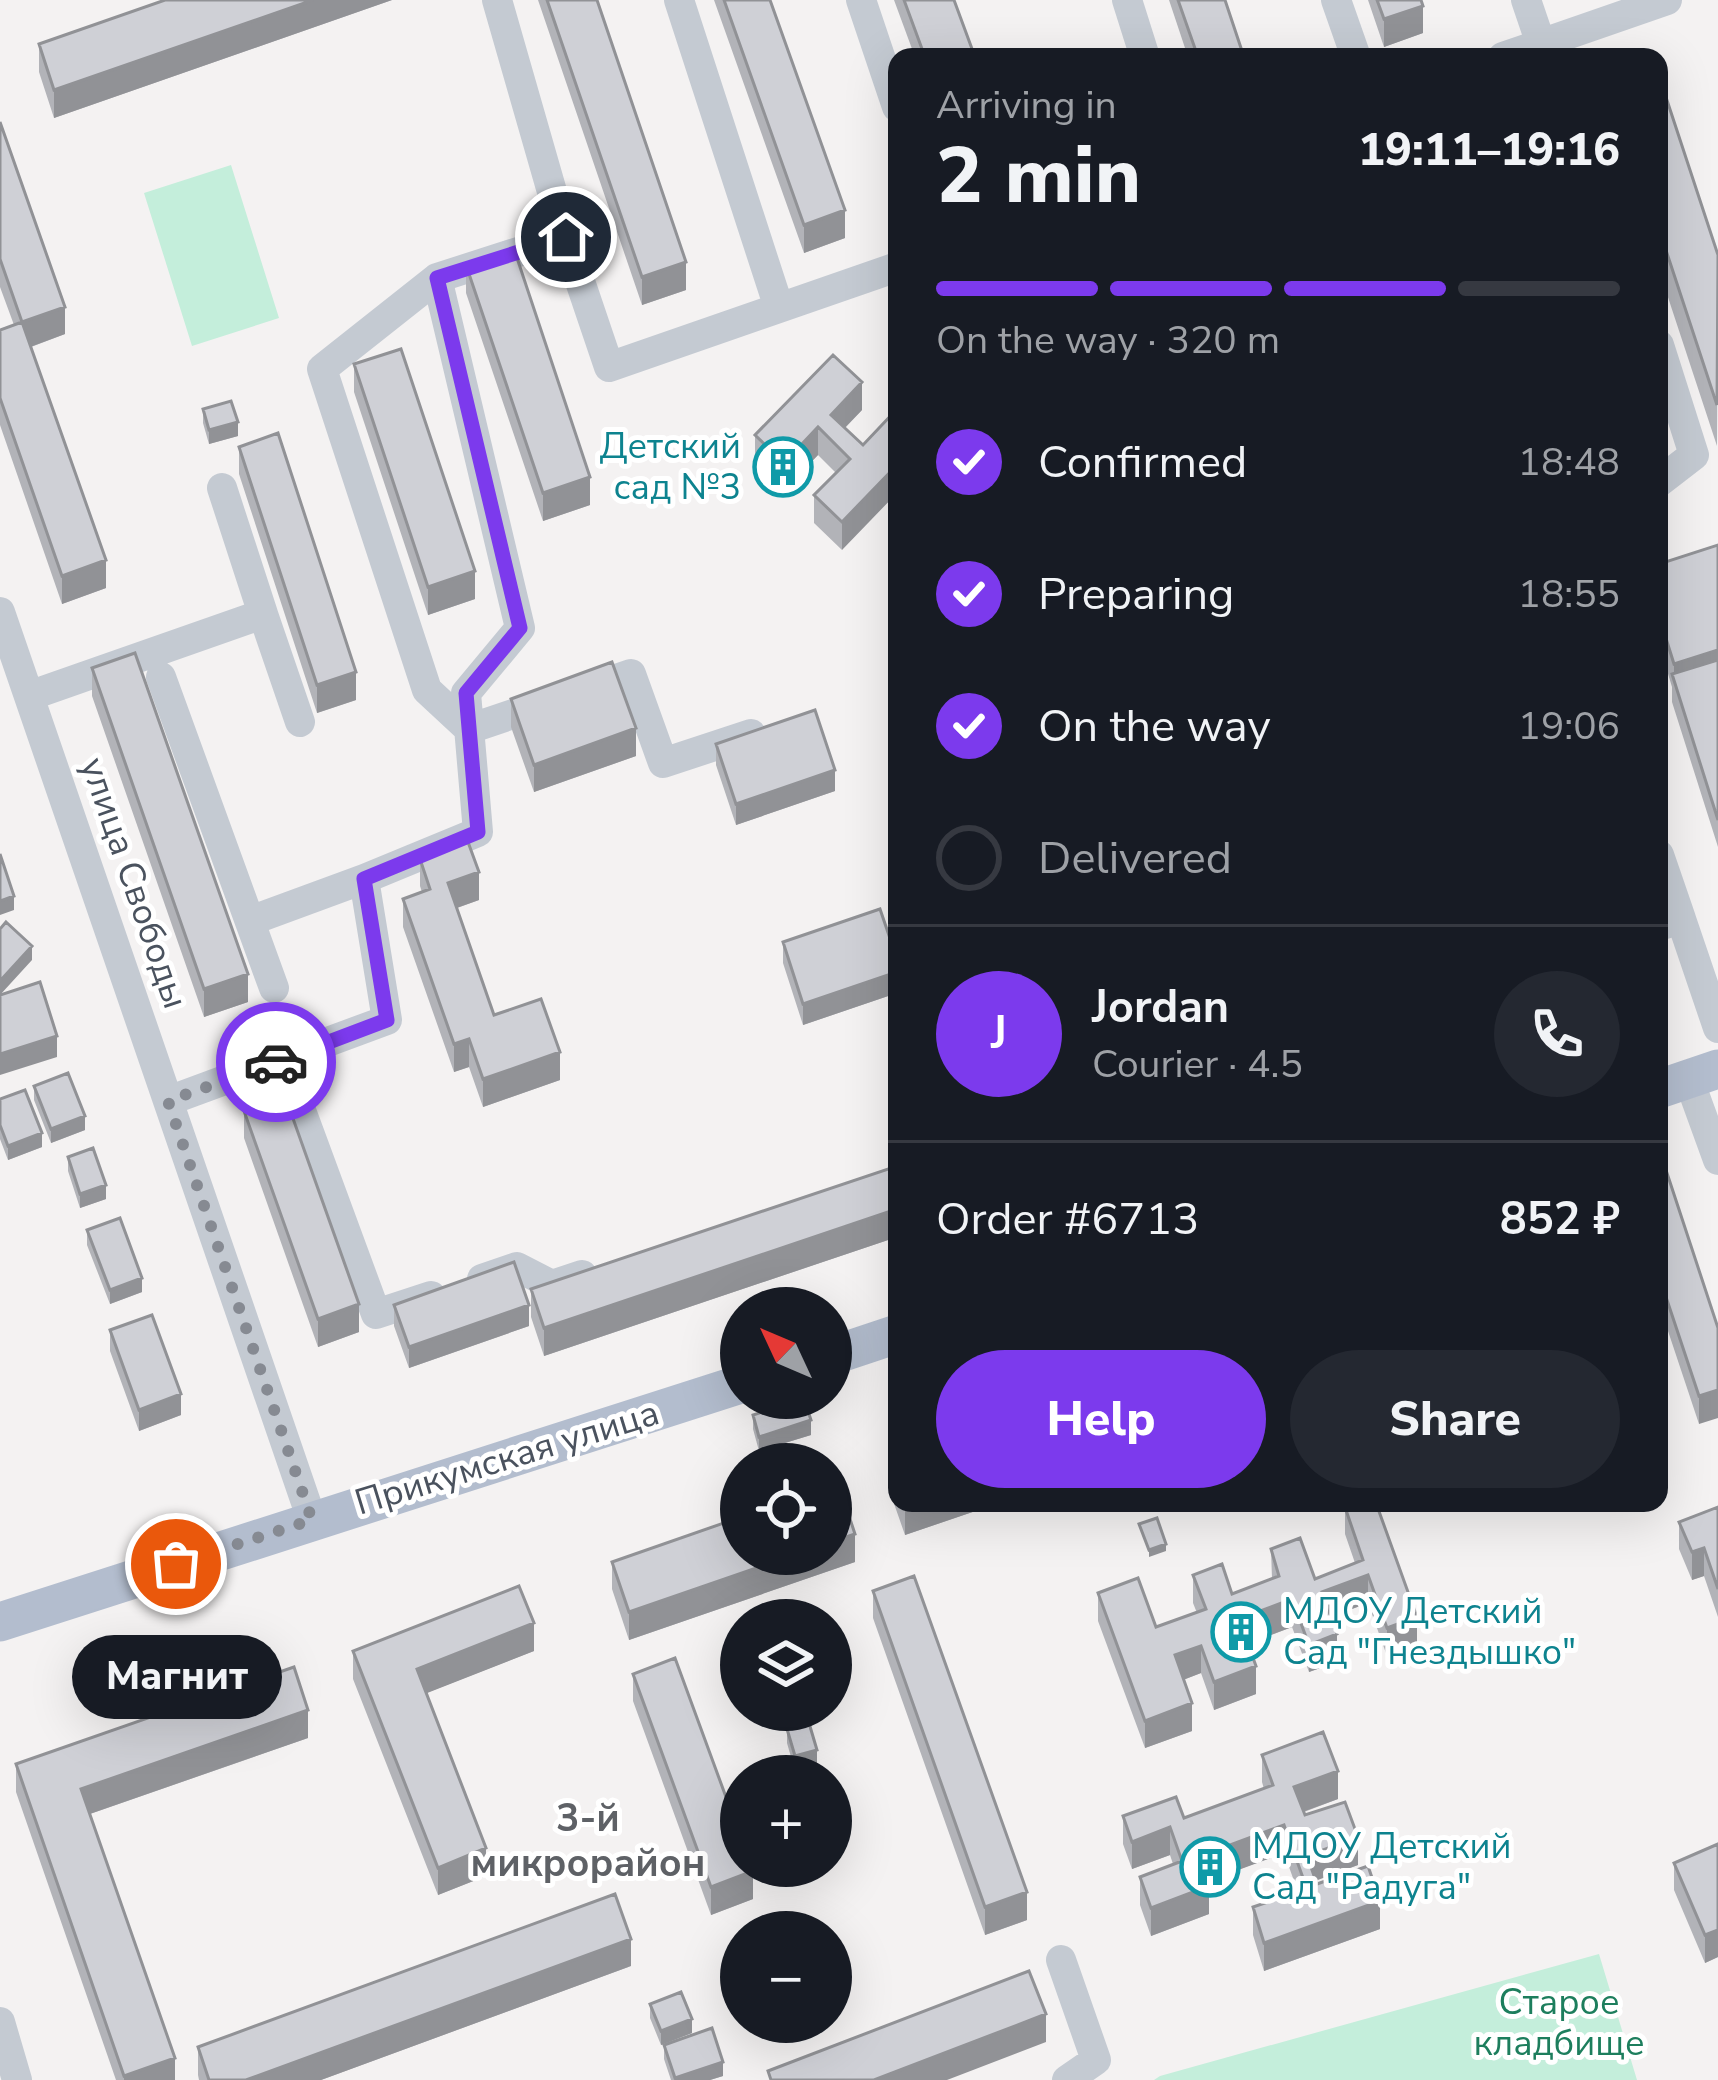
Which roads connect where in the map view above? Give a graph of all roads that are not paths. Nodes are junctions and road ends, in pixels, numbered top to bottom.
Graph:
1 (497, 0) edge
2 (680, 0) edge
3 (861, 0) edge
4 (1126, 0) edge
5 (1336, 0) edge
6 (1526, 0) edge
7 (1667, 0) edge
8 (1556, 46) edge
9 (1142, 48) edge
10 (1353, 48) edge
11 (888, 80) edge
12 (566, 237) junction
13 (888, 270) edge
14 (437, 278) junction
15 (779, 308) junction
16 (1668, 373) edge
17 (1668, 475) edge
18 (222, 488) dead end
19 (0, 612) edge
20 (263, 614) junction
21 (160, 677) dead end
22 (28, 696) junction
23 (300, 722) dead end
24 (785, 722) edge
25 (469, 729) junction
26 (364, 879) junction
27 (250, 921) junction
28 (1670, 923) edge
29 (274, 988) dead end
30 (1718, 1028) edge
31 (282, 1059) junction
32 (1689, 1079) edge
33 (168, 1101) junction
34 (1718, 1160) edge
35 (617, 1263) edge
36 (888, 1337) edge
37 (852, 1349) edge
38 (720, 1391) edge
39 (312, 1520) junction
40 (0, 1622) edge
41 (1061, 1960) dead end
42 (0, 2022) edge
43 (17, 2080) edge
44 (1067, 2080) edge

1 - 12 street
2 - 15 street
3 - 11 street
4 - 9 street
5 - 10 street
6 - 8 street
7 - 8 street
12 - 14 street
12 - 15 street
13 - 15 street
14 - 25 street
14 - 25 street
16 - 17 street
18 - 20 street
19 - 22 street, улица Свободы
20 - 22 street
20 - 23 street
21 - 27 street
22 - 33 street, улица Свободы
24 - 25 street
25 - 26 street
26 - 27 street
26 - 31 street
27 - 29 street
28 - 30 street
31 - 33 street
31 - 35 street
32 - 34 street
33 - 39 street, улица Свободы
36 - 37 main road
38 - 39 main road, Прикумская улица
39 - 40 main road, Прикумская улица
41 - 44 street
42 - 43 street

